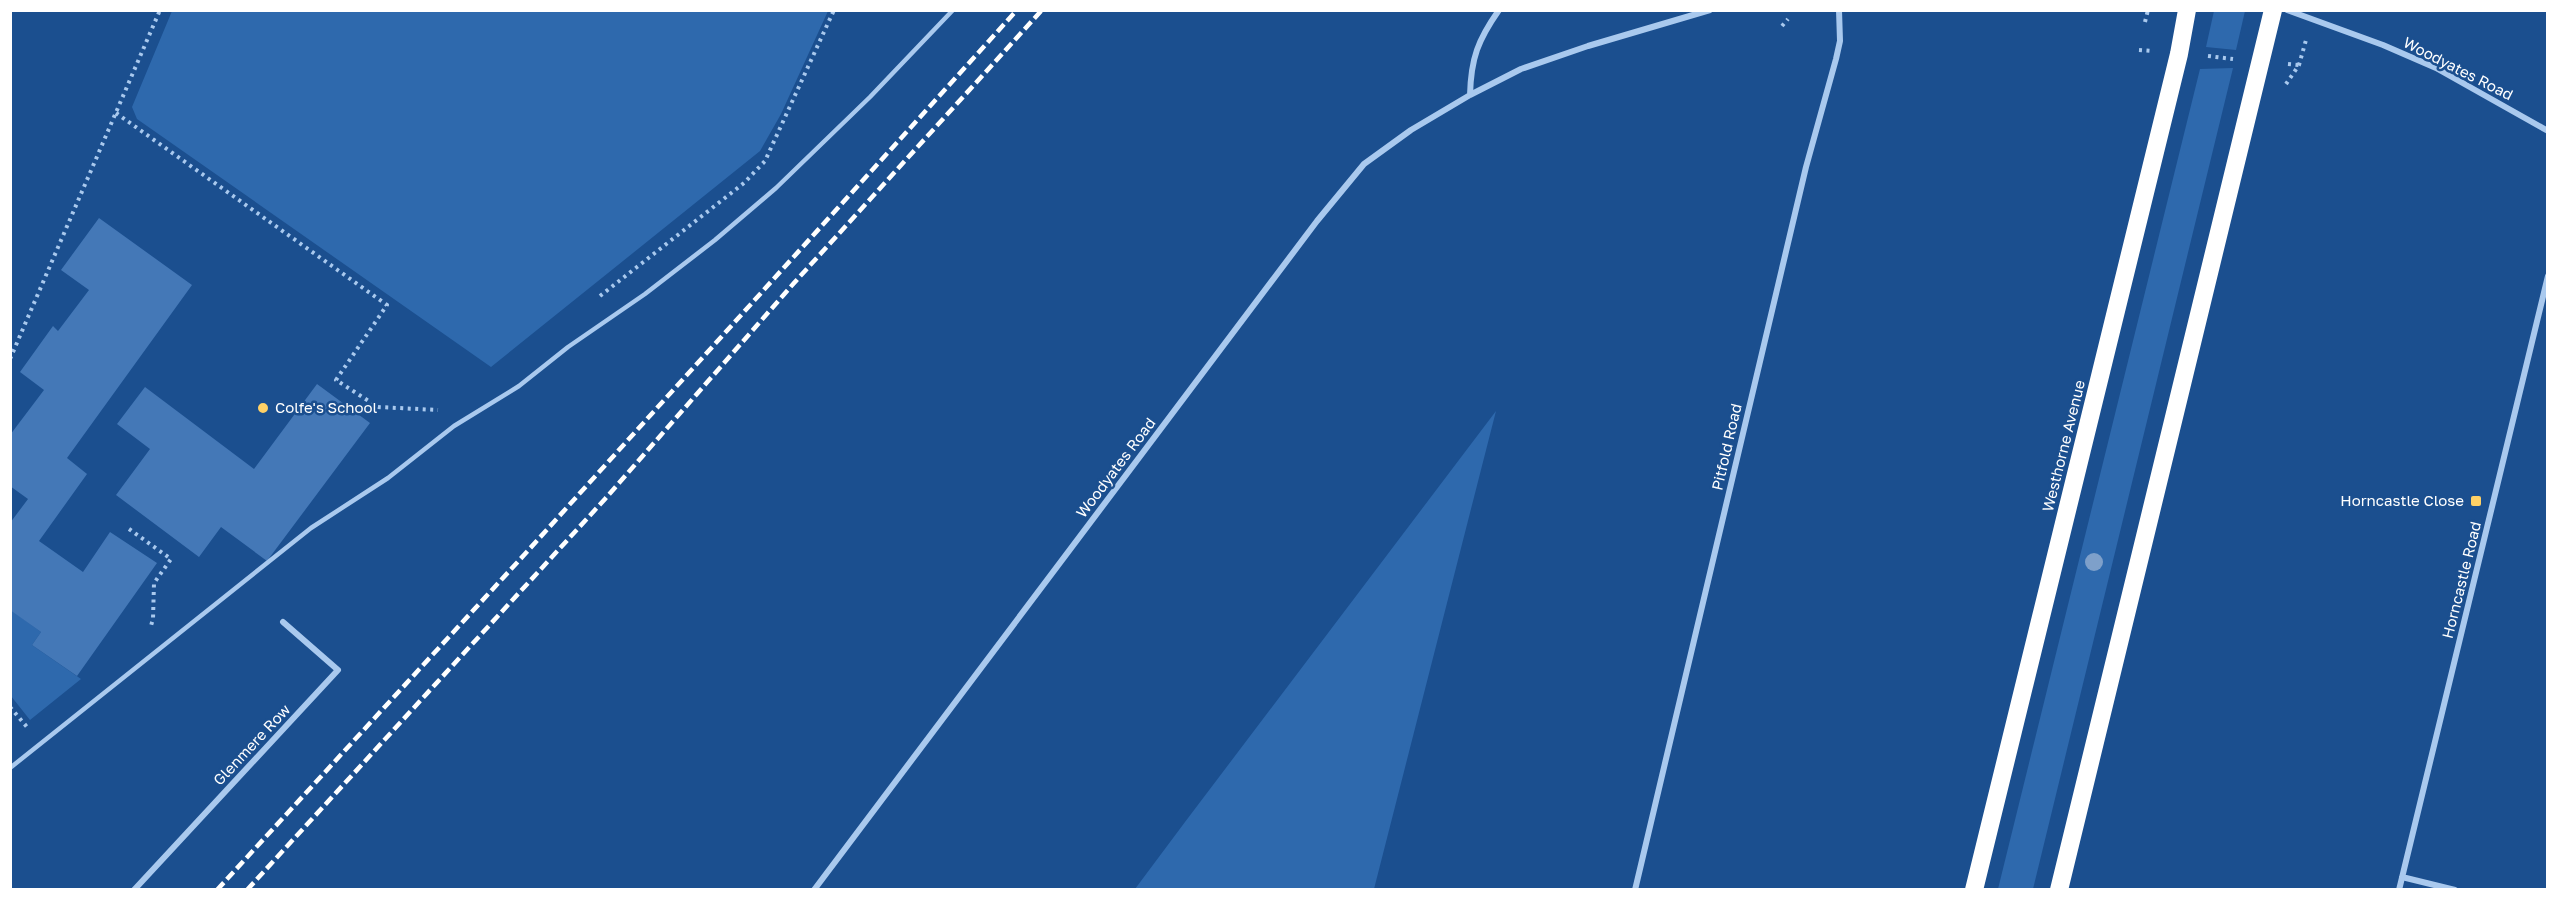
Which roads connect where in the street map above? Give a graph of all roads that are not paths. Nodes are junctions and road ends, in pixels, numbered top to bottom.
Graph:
1 (953, 10) edge
2 (1499, 10) edge
3 (1710, 10) edge
4 (1839, 10) edge
5 (2187, 10) edge
6 (2273, 10) edge
7 (2287, 10) edge
8 (1470, 95) junction
9 (2547, 131) edge
10 (2547, 276) edge
11 (283, 622) dead end
12 (10, 768) edge
13 (2402, 877) junction
14 (134, 890) edge
15 (814, 890) edge
16 (1635, 890) edge
17 (1974, 890) edge
18 (2059, 890) edge
19 (2399, 890) edge
20 (2455, 890) edge

1 - 12 lane
2 - 8 street
3 - 8 street, Woodyates Road
4 - 16 street, Pitfold Road
5 - 17 highway, Westhorne Avenue
6 - 18 highway
7 - 9 street, Woodyates Road
8 - 15 street, Woodyates Road
10 - 13 street, Horncastle Road
11 - 14 street, Glenmere Row
13 - 19 street, Horncastle Road
13 - 20 street

